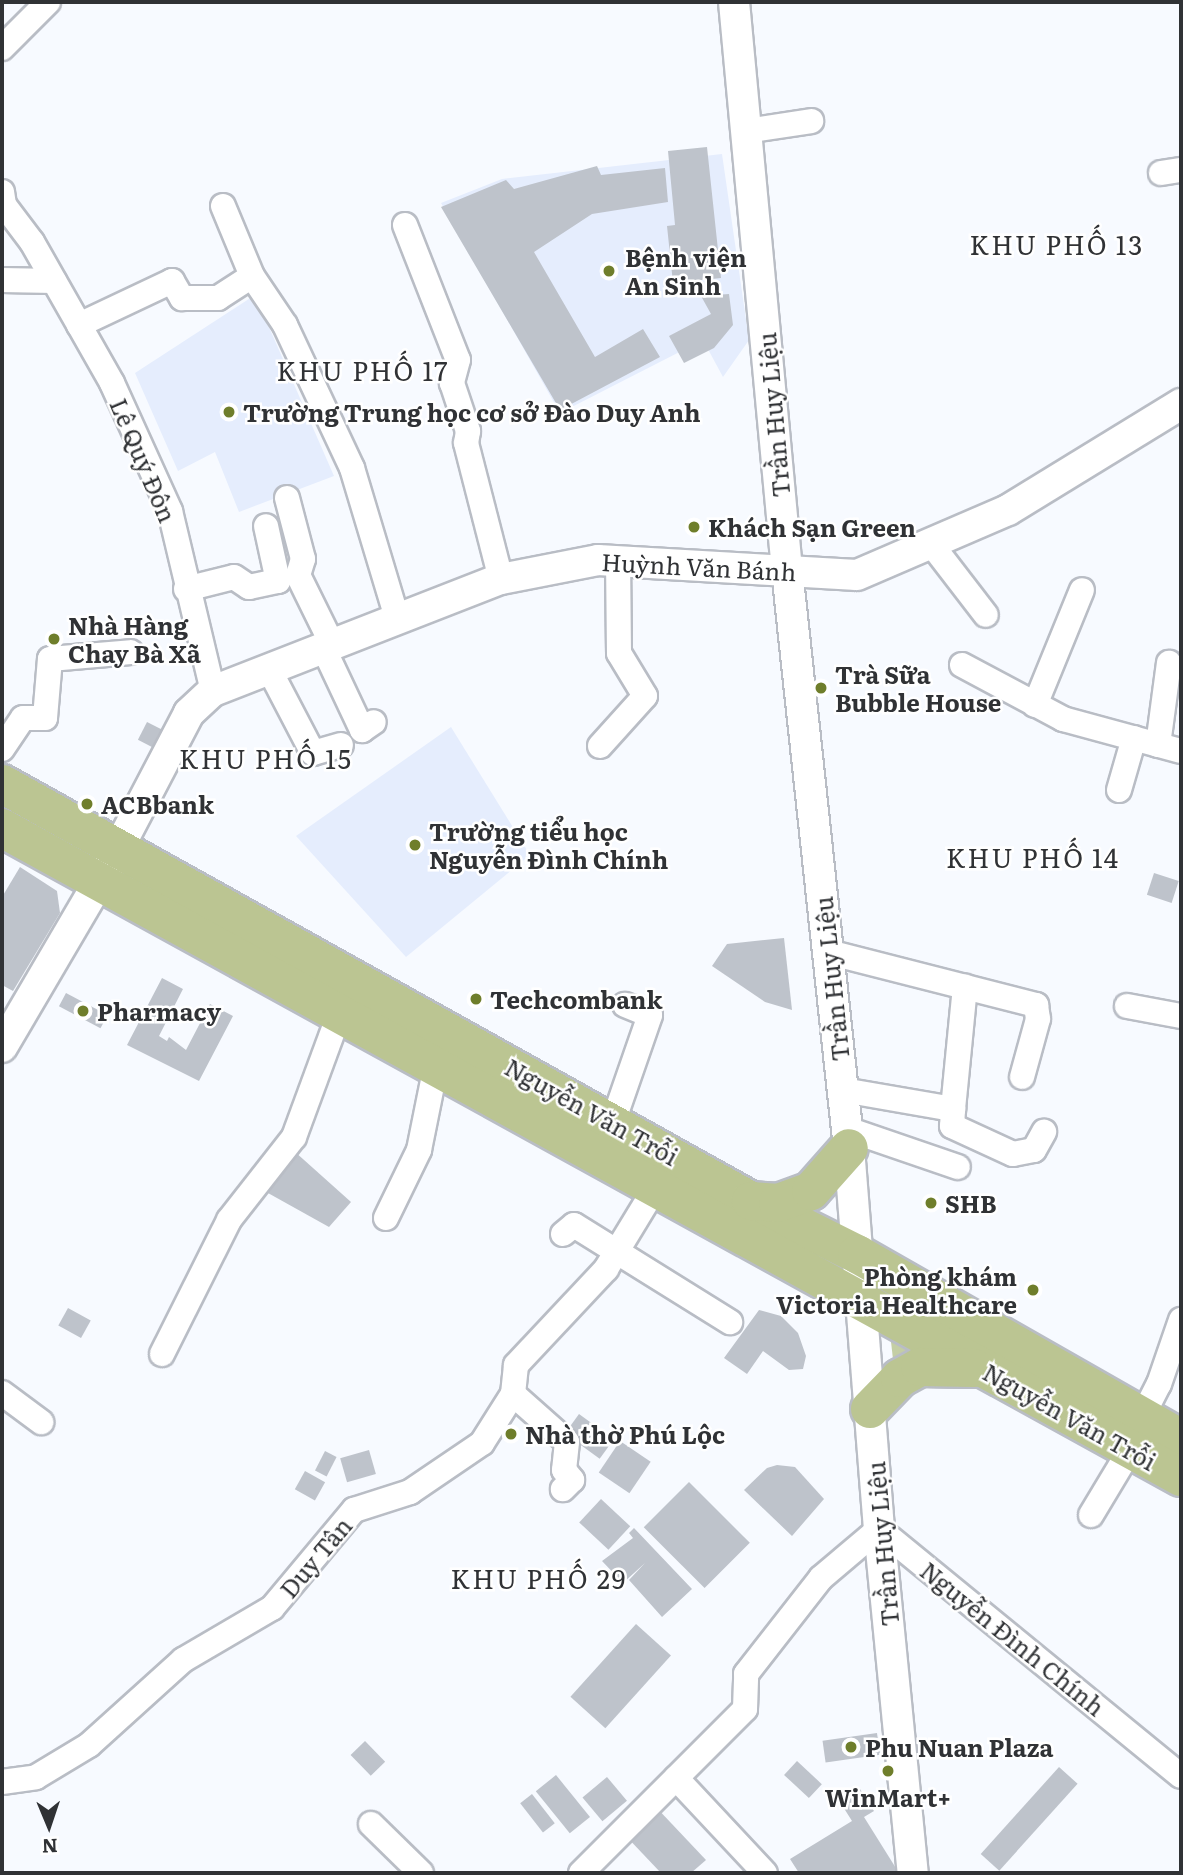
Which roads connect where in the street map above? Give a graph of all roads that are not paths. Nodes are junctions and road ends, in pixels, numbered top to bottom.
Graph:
1 (48, 2) edge
2 (734, 2) edge
3 (2, 48) edge
4 (811, 121) dead end
5 (746, 131) junction
6 (2, 192) edge
7 (223, 206) dead end
8 (405, 225) dead end
9 (252, 276) junction
10 (2, 280) edge
11 (54, 281) junction
12 (79, 324) junction
13 (1181, 404) edge
14 (287, 498) dead end
15 (267, 526) dead end
16 (932, 545) junction
17 (618, 561) junction
18 (787, 570) junction
19 (501, 579) junction
20 (187, 589) junction
21 (1082, 590) dead end
22 (986, 615) dead end
23 (397, 618) junction
24 (328, 645) junction
25 (131, 652) dead end
26 (1169, 663) dead end
27 (962, 665) dead end
28 (269, 669) junction
29 (213, 691) junction
30 (1035, 705) junction
31 (374, 722) dead end
32 (1134, 738) junction
33 (341, 745) dead end
34 (600, 746) dead end
35 (1170, 748) edge
36 (2, 749) edge
37 (2, 784) edge
38 (1119, 790) dead end
39 (2, 828) edge
40 (109, 865) junction
41 (828, 952) junction
42 (965, 987) junction
43 (625, 1005) dead end
44 (1127, 1006) dead end
45 (340, 1012) junction
46 (1181, 1016) edge
47 (2, 1046) edge
48 (436, 1066) junction
49 (1022, 1077) dead end
50 (843, 1090) junction
51 (953, 1109) junction
52 (613, 1122) junction
53 (1044, 1132) dead end
54 (848, 1138) junction
55 (958, 1167) dead end
56 (654, 1189) junction
57 (751, 1201) junction
58 (386, 1218) dead end
59 (563, 1234) dead end
60 (619, 1253) junction
61 (857, 1254) junction
62 (859, 1304) junction
63 (1181, 1320) edge
64 (730, 1322) dead end
65 (162, 1354) dead end
66 (984, 1369) junction
67 (2, 1393) edge
68 (513, 1394) junction
69 (870, 1409) junction
70 (41, 1422) dead end
71 (1136, 1433) junction
72 (1181, 1439) edge
73 (1181, 1477) edge
74 (563, 1489) dead end
75 (1091, 1515) dead end
76 (879, 1529) junction
77 (1181, 1776) edge
78 (676, 1778) junction
79 (2, 1782) edge
80 (371, 1824) dead end
81 (421, 1873) edge
82 (581, 1873) edge
83 (765, 1873) edge
84 (913, 1873) edge

1 - 3 street
2 - 5 street, Trần Huy Liệu
4 - 5 street
5 - 18 street, Trần Huy Liệu
6 - 11 street, Lê Quý Ðôn
7 - 9 street
8 - 19 street
9 - 12 street
9 - 23 street
10 - 11 street
11 - 12 street, Lê Quý Ðôn
12 - 20 street, Lê Quý Ðôn
13 - 16 street, Huỳnh Văn Bánh
14 - 24 street
15 - 20 street
16 - 18 street, Huỳnh Văn Bánh
16 - 22 street
17 - 18 street, Huỳnh Văn Bánh
17 - 19 street, Huỳnh Văn Bánh
17 - 34 street
18 - 41 street, Trần Huy Liệu
19 - 23 street, Huỳnh Văn Bánh
20 - 29 street, Lê Quý Ðôn
21 - 30 street
23 - 24 street, Huỳnh Văn Bánh
24 - 28 street, Huỳnh Văn Bánh
24 - 31 street
25 - 36 street
26 - 35 street
27 - 30 street
28 - 29 street, Huỳnh Văn Bánh
28 - 33 street
29 - 40 street, Huỳnh Văn Bánh
30 - 32 street
32 - 35 street
32 - 38 street
37 - 40 main road, Nguyễn Văn Trỗi
39 - 40 main road, Nguyễn Văn Trỗi
40 - 45 main road, Nguyễn Văn Trỗi
40 - 47 street, Huỳnh Văn Bánh
40 - 52 main road, Nguyễn Văn Trỗi
41 - 42 street
41 - 50 street, Trần Huy Liệu
42 - 49 street
42 - 51 street
43 - 52 street
44 - 46 street
45 - 48 main road, Nguyễn Văn Trỗi
45 - 65 street
48 - 56 main road, Nguyễn Văn Trỗi
48 - 58 street
50 - 51 street
50 - 54 street, Trần Huy Liệu
51 - 53 street
52 - 57 main road, Nguyễn Văn Trỗi
54 - 55 street
54 - 57 main road
54 - 61 street, Trần Huy Liệu
56 - 60 street, Duy Tân
56 - 62 main road, Nguyễn Văn Trỗi
57 - 61 main road, Nguyễn Văn Trỗi
59 - 60 street
60 - 64 street
60 - 68 street, Duy Tân
61 - 62 street, Trần Huy Liệu
61 - 71 main road, Nguyễn Văn Trỗi
62 - 66 main road, Nguyễn Văn Trỗi
62 - 69 street, Trần Huy Liệu
63 - 71 street
66 - 69 main road
66 - 71 main road, Nguyễn Văn Trỗi
67 - 70 street
68 - 74 street
68 - 79 street, Duy Tân
69 - 76 street, Trần Huy Liệu
71 - 72 main road, Nguyễn Văn Trỗi
71 - 73 main road, Nguyễn Văn Trỗi
71 - 75 street
76 - 77 street, Nguyễn Đình Chính
76 - 78 street
76 - 84 street, Trần Huy Liệu
78 - 82 street
78 - 83 street
80 - 81 street

